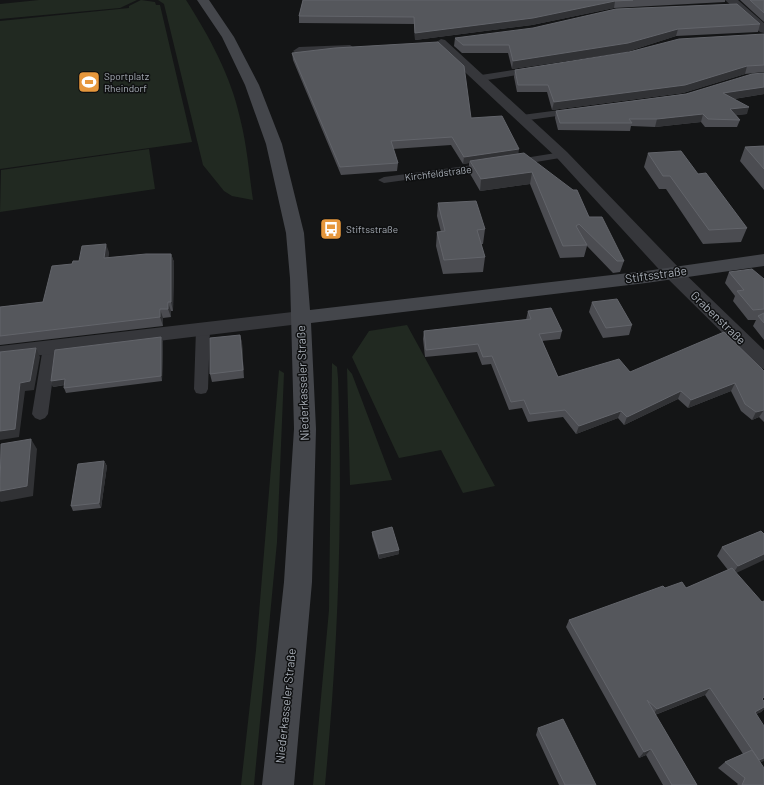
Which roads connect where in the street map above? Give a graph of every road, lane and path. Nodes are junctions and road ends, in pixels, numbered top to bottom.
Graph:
1 (203, 0) edge
2 (730, 4) edge
3 (762, 34) edge
4 (441, 42) dead end
5 (365, 49) edge
6 (299, 50) dead end
7 (541, 69) edge
8 (481, 78) junction
9 (585, 110) edge
10 (522, 118) junction
11 (562, 155) junction
12 (384, 180) dead end
13 (764, 260) edge
14 (673, 273) junction
15 (301, 318) junction
16 (203, 329) junction
17 (50, 347) junction
18 (0, 353) edge
19 (764, 362) edge
20 (200, 390) dead end
21 (40, 414) dead end
22 (278, 785) edge

1 - 15 main road, Niederkasseler Straße
2 - 3 street
4 - 8 street
5 - 6 street
7 - 8 lane
8 - 10 street
9 - 10 lane
10 - 11 street
11 - 12 lane, Kirchfeldstraße
11 - 14 street
13 - 14 main road, Stiftsstraße
14 - 15 main road, Stiftsstraße
14 - 19 street, Grabenstraße
15 - 16 street, Stiftsstraße
15 - 22 main road, Niederkasseler Straße
16 - 17 street, Stiftsstraße
16 - 20 lane
17 - 18 street, Stiftsstraße
17 - 21 lane

